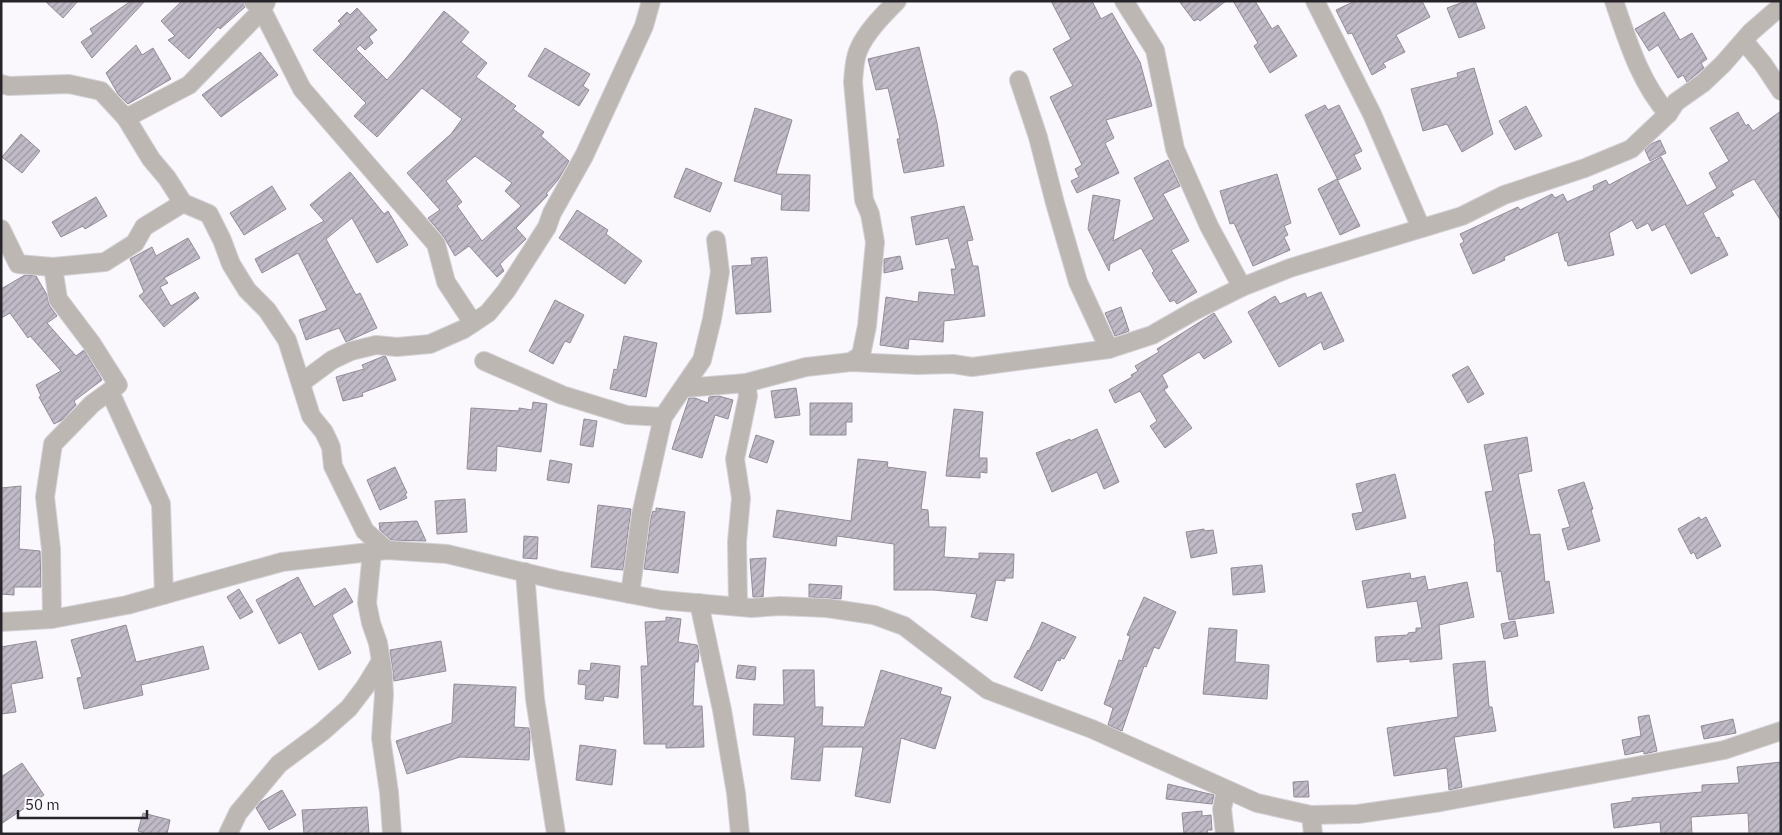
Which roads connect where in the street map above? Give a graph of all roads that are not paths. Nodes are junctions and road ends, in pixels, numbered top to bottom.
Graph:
1 (651, 1) edge
2 (897, 1) edge
3 (1124, 1) edge
4 (1315, 1) edge
5 (1614, 1) edge
6 (261, 4) edge
7 (1781, 6) edge
8 (1744, 40) junction
9 (1019, 80) dead end
10 (1, 84) edge
11 (1781, 91) edge
12 (1668, 114) junction
13 (126, 118) junction
14 (183, 203) junction
15 (1421, 228) junction
16 (1, 229) edge
17 (716, 240) dead end
18 (53, 267) junction
19 (1242, 286) junction
20 (473, 323) junction
21 (1109, 349) junction
22 (484, 361) dead end
23 (851, 362) junction
24 (301, 383) junction
25 (746, 383) junction
26 (684, 388) junction
27 (110, 392) junction
28 (663, 417) junction
29 (365, 531) junction
30 (380, 551) junction
31 (350, 554) junction
32 (525, 572) junction
33 (630, 594) junction
34 (164, 595) junction
35 (699, 603) junction
36 (738, 606) junction
37 (52, 620) junction
38 (1, 622) edge
39 (381, 661) junction
40 (1781, 731) edge
41 (1226, 790) junction
42 (1311, 815) junction
43 (228, 834) edge
44 (392, 834) edge
45 (556, 834) edge
46 (740, 834) edge
47 (1225, 834) edge
48 (1313, 834) edge

1 - 20 street
2 - 23 street
3 - 19 street
4 - 15 street
5 - 12 street
6 - 13 street
6 - 20 street
7 - 8 street
8 - 11 street
8 - 12 street
9 - 21 street
10 - 13 street
12 - 15 street
13 - 14 street
14 - 18 street
14 - 24 street
15 - 19 street
16 - 18 street
17 - 26 street
18 - 27 street
19 - 21 street
20 - 24 street
21 - 23 street
22 - 28 street
23 - 25 street
24 - 29 street
25 - 26 street
25 - 36 street
26 - 28 street
27 - 34 street
27 - 37 street
28 - 33 street
29 - 30 street
29 - 31 street
30 - 31 street
30 - 32 street
30 - 39 street
31 - 34 street
32 - 33 street
32 - 45 street
33 - 35 street
34 - 37 street
35 - 36 street
35 - 46 street
36 - 41 street
37 - 38 street
39 - 43 street
39 - 44 street
40 - 42 street
41 - 42 street
41 - 47 street
42 - 48 street

